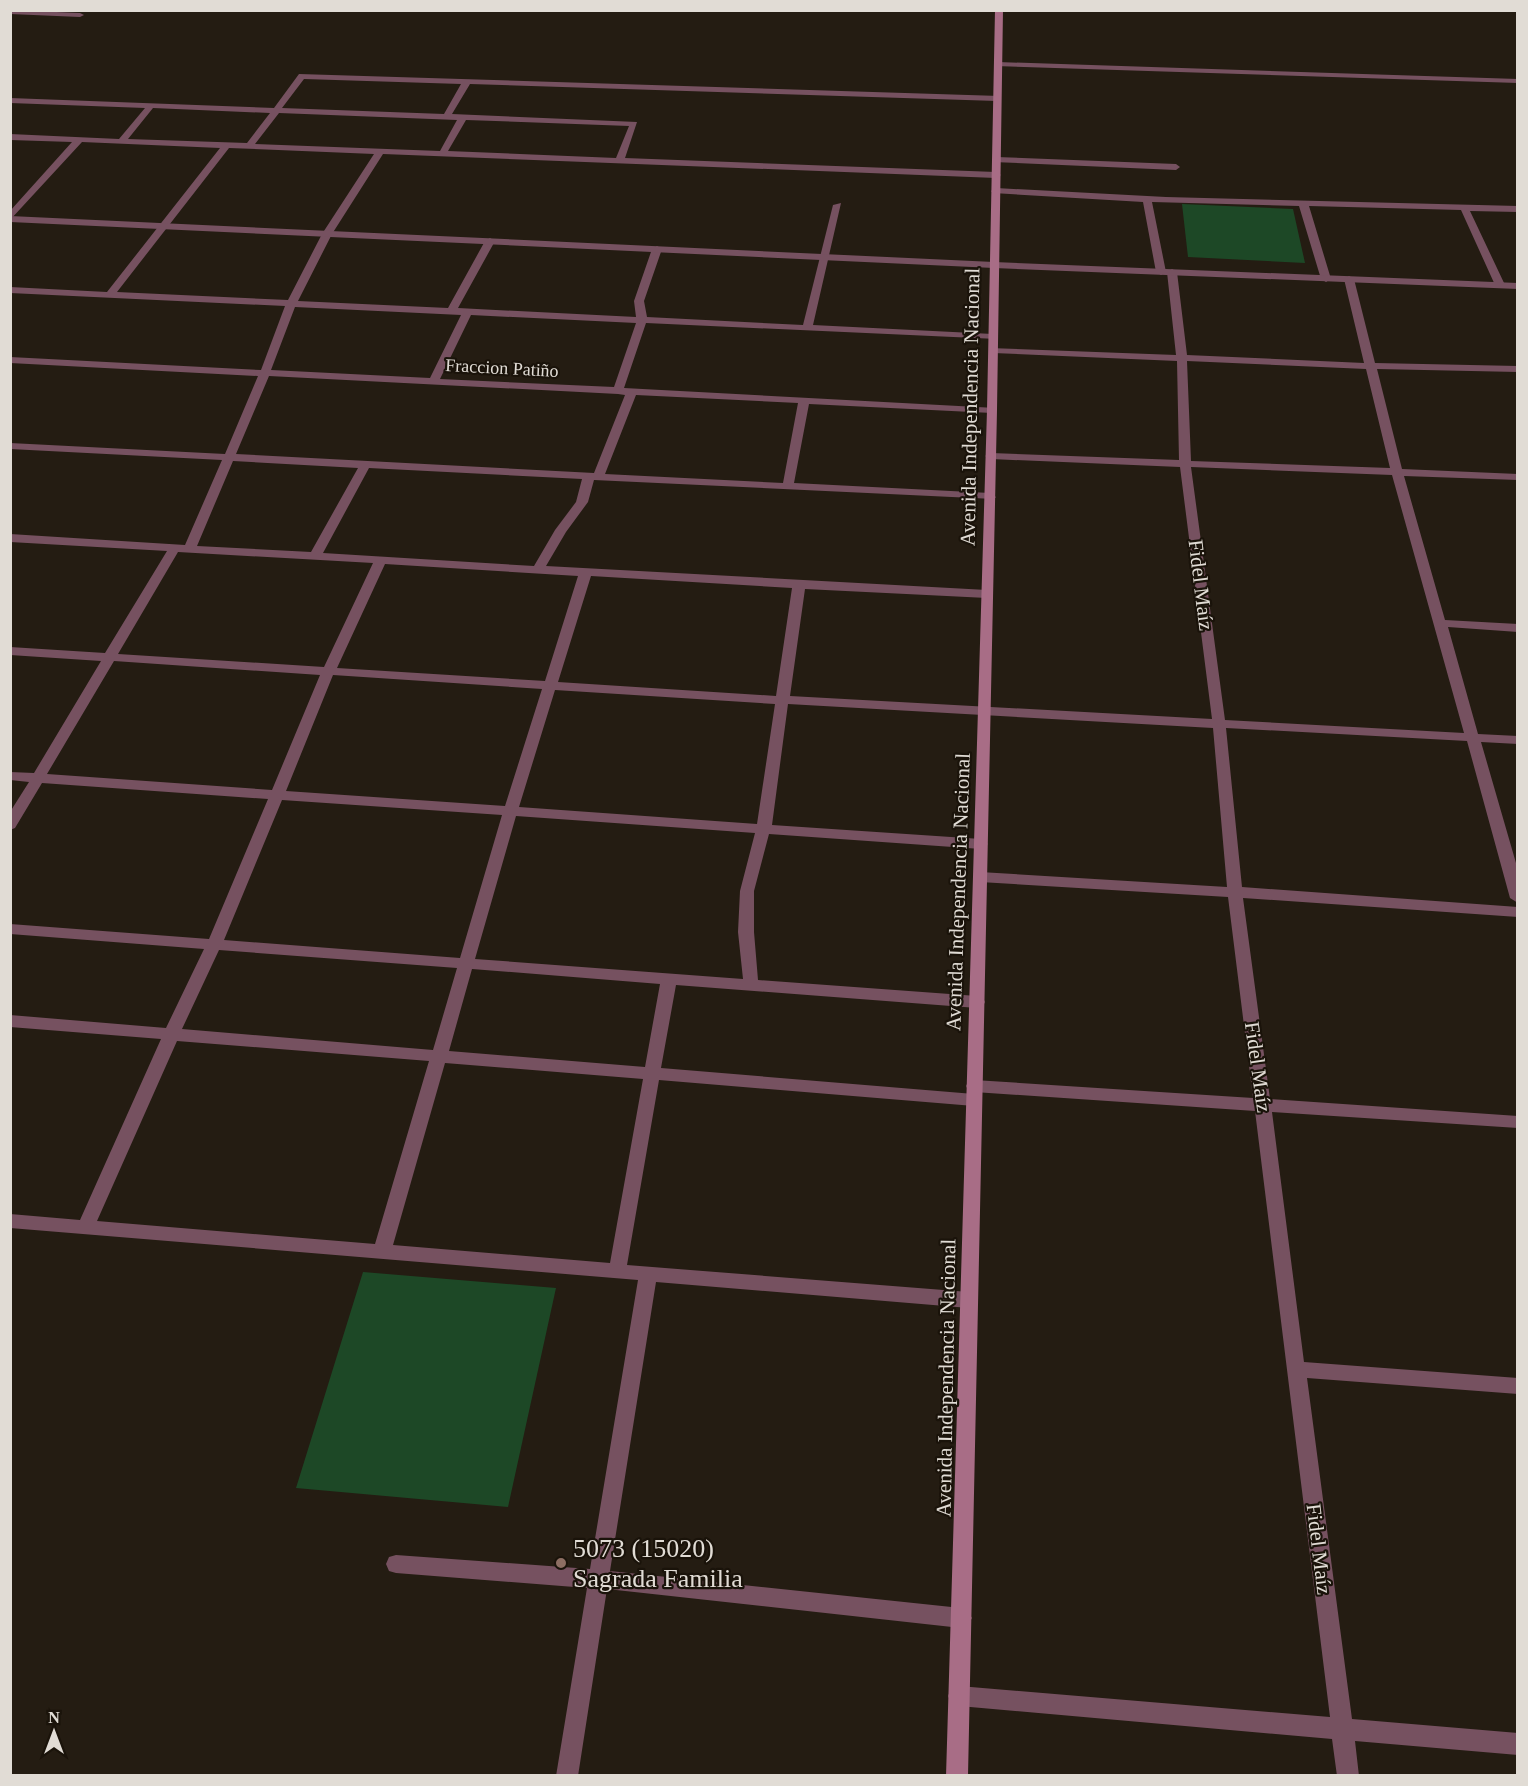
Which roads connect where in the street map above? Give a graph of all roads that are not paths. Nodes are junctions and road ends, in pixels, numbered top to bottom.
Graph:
1 (999, 10) edge
2 (10, 12) edge
3 (47, 12) edge
4 (80, 15) dead end
5 (998, 64) junction
6 (467, 81) junction
7 (1518, 81) edge
8 (997, 98) junction
9 (10, 100) edge
10 (152, 104) junction
11 (276, 110) junction
12 (447, 117) junction
13 (463, 117) junction
14 (10, 137) edge
15 (79, 140) junction
16 (122, 141) junction
17 (227, 145) junction
18 (250, 146) junction
19 (380, 151) junction
20 (443, 153) junction
21 (620, 160) junction
22 (996, 160) junction
23 (1176, 167) dead end
24 (996, 175) junction
25 (996, 191) junction
26 (1147, 198) junction
27 (1302, 202) junction
28 (838, 205) dead end
29 (1464, 207) junction
30 (1518, 209) edge
31 (10, 218) edge
32 (162, 226) junction
33 (327, 234) junction
34 (490, 241) junction
35 (657, 249) junction
36 (825, 257) junction
37 (994, 265) junction
38 (1167, 272) junction
39 (1326, 279) junction
40 (1349, 279) junction
41 (1500, 285) junction
42 (1518, 286) edge
43 (10, 290) edge
44 (110, 294) junction
45 (292, 303) junction
46 (452, 310) junction
47 (468, 311) junction
48 (642, 320) junction
49 (807, 328) junction
50 (993, 343) junction
51 (1182, 358) junction
52 (10, 360) edge
53 (1370, 366) junction
54 (1518, 369) edge
55 (265, 373) junction
56 (434, 381) junction
57 (618, 391) junction
58 (632, 391) junction
59 (804, 400) junction
60 (992, 410) junction
61 (10, 446) edge
62 (991, 456) junction
63 (228, 457) junction
64 (1185, 464) junction
65 (366, 465) junction
66 (1397, 472) junction
67 (594, 477) junction
68 (1518, 477) edge
69 (788, 487) junction
70 (990, 497) junction
71 (10, 538) edge
72 (175, 547) junction
73 (190, 548) junction
74 (316, 555) junction
75 (381, 559) junction
76 (538, 568) junction
77 (586, 571) junction
78 (799, 585) junction
79 (987, 594) junction
80 (1440, 623) junction
81 (1518, 628) edge
82 (10, 651) edge
83 (110, 657) junction
84 (329, 670) junction
85 (551, 684) junction
86 (781, 700) junction
87 (984, 711) junction
88 (1219, 724) junction
89 (1472, 738) junction
90 (1518, 740) edge
91 (10, 776) edge
92 (38, 778) junction
93 (277, 796) junction
94 (511, 810) junction
95 (10, 825) edge
96 (764, 827) junction
97 (981, 844) junction
98 (980, 877) junction
99 (1235, 891) junction
100 (1518, 898) edge
101 (1518, 912) edge
102 (10, 929) edge
103 (215, 943) junction
104 (467, 963) junction
105 (669, 978) junction
106 (750, 984) junction
107 (977, 1002) junction
108 (10, 1021) edge
109 (172, 1033) junction
110 (441, 1055) junction
111 (653, 1073) junction
112 (974, 1093) junction
113 (1263, 1105) junction
114 (1518, 1122) edge
115 (10, 1221) edge
116 (86, 1227) junction
117 (382, 1252) junction
118 (617, 1272) junction
119 (648, 1274) junction
120 (969, 1300) junction
121 (1296, 1369) junction
122 (1518, 1386) edge
123 (396, 1564) dead end
124 (599, 1580) junction
125 (961, 1618) junction
126 (958, 1696) junction
127 (1342, 1729) junction
128 (1518, 1744) edge
129 (567, 1776) edge
130 (957, 1776) edge
131 (1348, 1776) edge

1 - 5 main road, Avenida Independencia Nacional
2 - 3 street
3 - 4 street
5 - 7 street
5 - 8 main road, Avenida Independencia Nacional
6 - 8 street
6 - 11 street
6 - 12 street
8 - 22 main road, Avenida Independencia Nacional
9 - 10 street
10 - 11 street
10 - 16 street
11 - 12 street
11 - 18 street
12 - 13 street
13 - 20 street
13 - 21 street
14 - 15 street
15 - 16 street
15 - 31 street
16 - 17 street
17 - 18 street
17 - 32 street
18 - 19 street
19 - 20 street
19 - 33 street
20 - 21 street
21 - 24 street
22 - 23 street
22 - 24 main road, Avenida Independencia Nacional
24 - 25 main road, Avenida Independencia Nacional
25 - 26 street
25 - 37 main road, Avenida Independencia Nacional
26 - 27 street
26 - 38 street, Fidel Maíz
27 - 29 street
27 - 39 street
28 - 36 street
29 - 30 street
29 - 41 street
31 - 32 street
32 - 33 street
32 - 44 street
33 - 34 street
33 - 45 street
34 - 35 street
34 - 46 street
35 - 36 street
35 - 48 street
36 - 37 street
36 - 49 street
37 - 38 street
37 - 50 main road, Avenida Independencia Nacional
38 - 39 street
38 - 51 street, Fidel Maíz
39 - 40 street
40 - 41 street
40 - 53 street
41 - 42 street
43 - 44 street
44 - 45 street
45 - 46 street
45 - 55 street
46 - 47 street
47 - 48 street
47 - 56 street
48 - 49 street
48 - 57 street
49 - 50 street
50 - 51 street
50 - 60 main road, Avenida Independencia Nacional
51 - 53 street
51 - 64 street, Fidel Maíz
52 - 55 street, Fraccion Patiño
53 - 54 street
53 - 66 street
55 - 56 street, Fraccion Patiño
55 - 63 street
56 - 57 street, Fraccion Patiño
57 - 58 street, Fraccion Patiño
58 - 59 street, Fraccion Patiño
58 - 67 street
59 - 60 street, Fraccion Patiño
59 - 69 street
60 - 62 main road, Avenida Independencia Nacional
61 - 63 street
62 - 64 street
62 - 70 main road, Avenida Independencia Nacional
63 - 65 street
63 - 73 street
64 - 66 street
64 - 88 street, Fidel Maíz
65 - 67 street
65 - 74 street
66 - 68 street
66 - 80 street
67 - 69 street
67 - 76 street
69 - 70 street
70 - 79 main road, Avenida Independencia Nacional
71 - 72 street
72 - 73 street
72 - 83 street
73 - 74 street
74 - 75 street
75 - 76 street
75 - 84 street
76 - 77 street
77 - 78 street
77 - 85 street
78 - 79 street
78 - 86 street
79 - 87 main road, Avenida Independencia Nacional
80 - 81 street
80 - 89 street
82 - 83 street
83 - 84 street
83 - 92 street
84 - 85 street
84 - 93 street
85 - 86 street
85 - 94 street
86 - 87 street
86 - 96 street
87 - 88 street
87 - 97 main road, Avenida Independencia Nacional
88 - 89 street
88 - 99 street, Fidel Maíz
89 - 90 street
89 - 100 street
91 - 92 street
92 - 93 street
92 - 95 street
93 - 94 street
93 - 103 street
94 - 96 street
94 - 104 street
96 - 97 street
96 - 106 street
97 - 98 main road, Avenida Independencia Nacional
98 - 99 street
98 - 107 main road, Avenida Independencia Nacional
99 - 101 street
99 - 113 street, Fidel Maíz
102 - 103 street
103 - 104 street
103 - 109 street
104 - 105 street
104 - 110 street
105 - 106 street
105 - 111 street
106 - 107 street
107 - 112 main road, Avenida Independencia Nacional
108 - 109 street
109 - 110 street
109 - 116 street
110 - 111 street
110 - 117 street
111 - 112 street
111 - 118 street
112 - 113 street
112 - 120 main road, Avenida Independencia Nacional
113 - 114 street
113 - 121 street, Fidel Maíz
115 - 116 street
116 - 117 street
117 - 118 street
118 - 119 street
119 - 120 street
119 - 124 street
120 - 125 main road, Avenida Independencia Nacional
121 - 122 street
121 - 127 street, Fidel Maíz
123 - 124 street
124 - 125 street
124 - 129 street
125 - 126 main road, Avenida Independencia Nacional
126 - 127 street
126 - 130 main road, Avenida Independencia Nacional
127 - 128 street
127 - 131 street, Fidel Maíz

